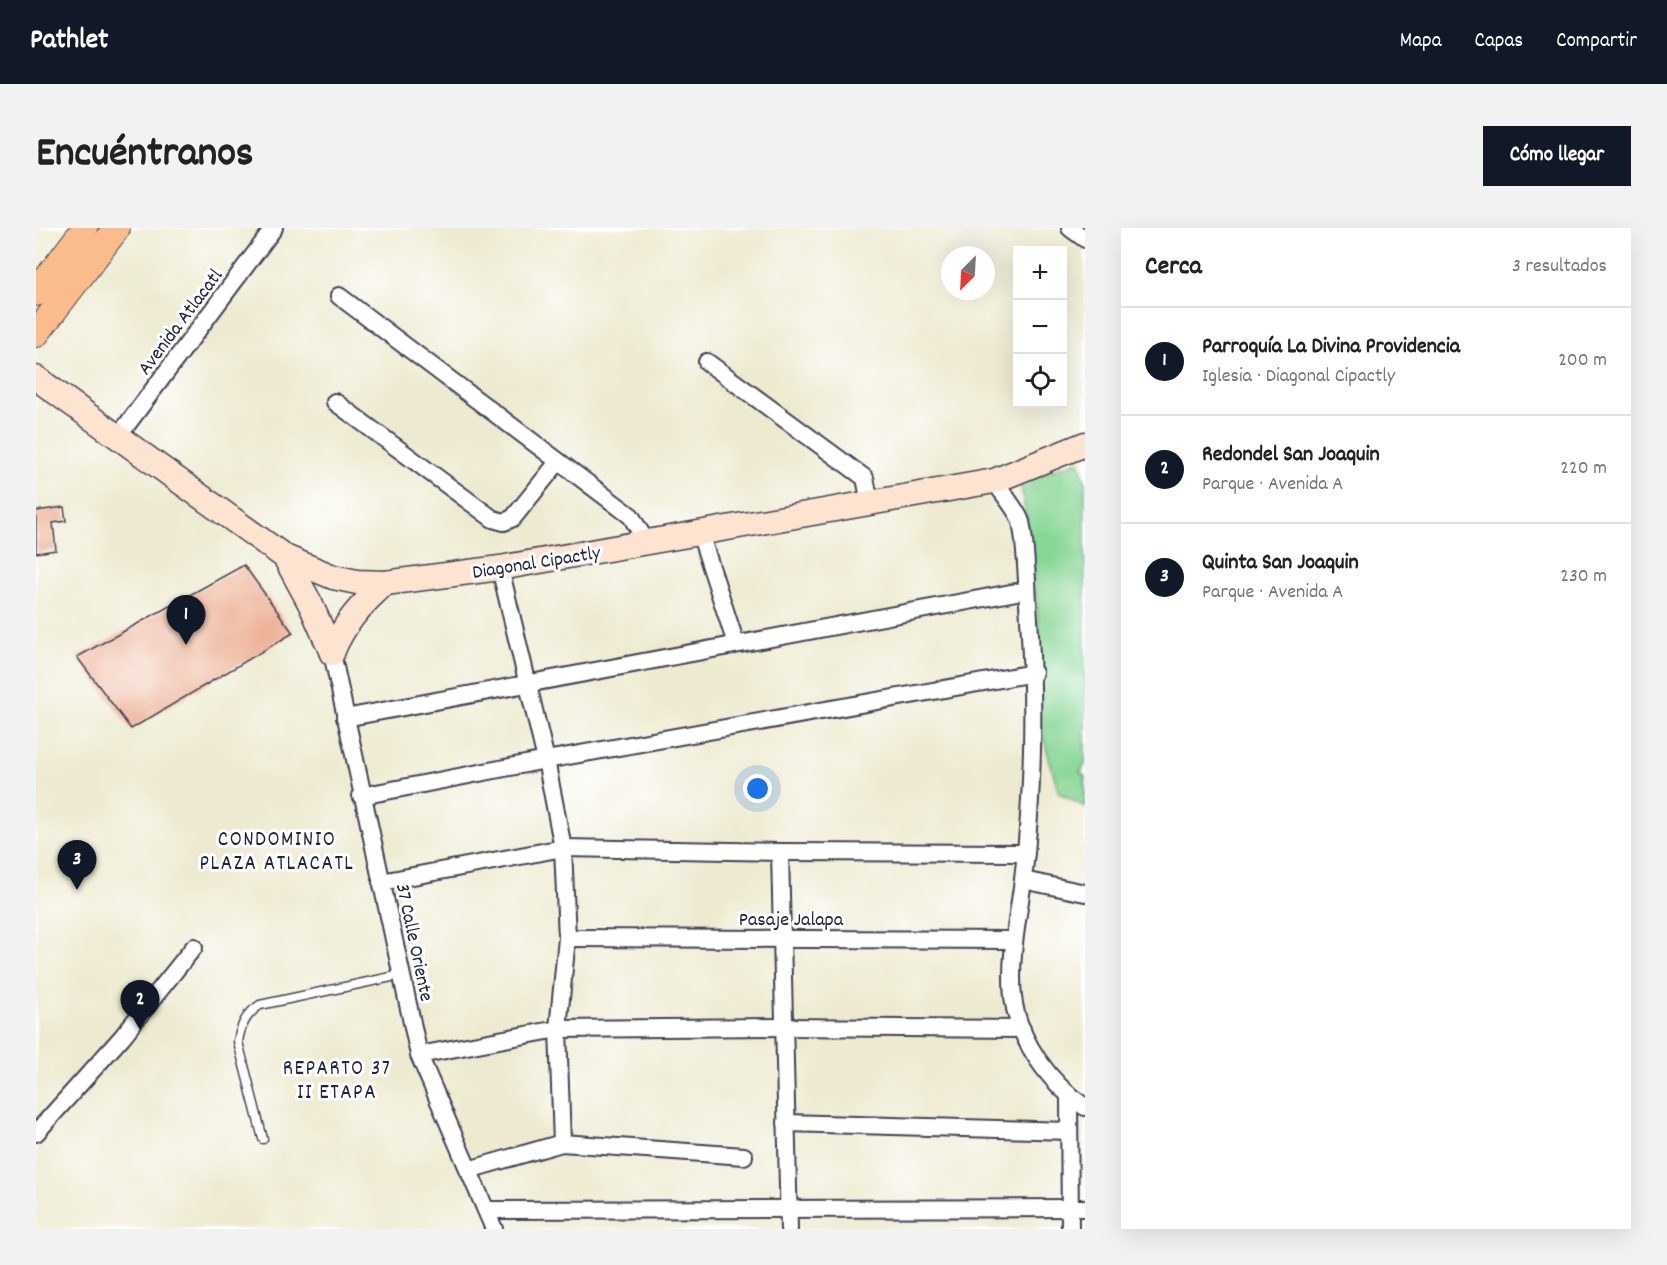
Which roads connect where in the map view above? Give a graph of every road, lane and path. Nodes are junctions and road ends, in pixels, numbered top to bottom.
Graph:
1 (85, 228) edge
2 (117, 228) edge
3 (274, 228) edge
4 (1070, 228) edge
5 (1085, 239) edge
6 (36, 293) edge
7 (339, 296) dead end
8 (36, 334) edge
9 (707, 362) dead end
10 (36, 378) edge
11 (335, 402) dead end
12 (117, 438) junction
13 (1085, 444) edge
14 (558, 462) junction
15 (994, 481) junction
16 (870, 502) junction
17 (700, 533) junction
18 (646, 542) junction
19 (285, 557) junction
20 (500, 568) junction
21 (384, 583) junction
22 (1027, 590) junction
23 (736, 644) junction
24 (332, 653) junction
25 (1034, 673) junction
26 (528, 683) junction
27 (345, 718) junction
28 (546, 760) junction
29 (362, 796) junction
30 (563, 848) junction
31 (780, 852) junction
32 (1026, 853) junction
33 (1023, 880) junction
34 (381, 882) junction
35 (1085, 893) edge
36 (567, 939) junction
37 (782, 939) junction
38 (1014, 940) junction
39 (194, 947) dead end
40 (401, 975) junction
41 (784, 1027) junction
42 (558, 1029) junction
43 (1022, 1029) junction
44 (419, 1055) junction
45 (1069, 1097) junction
46 (1085, 1107) edge
47 (786, 1124) junction
48 (1069, 1131) junction
49 (36, 1133) edge
50 (263, 1139) dead end
51 (562, 1143) junction
52 (744, 1156) dead end
53 (468, 1170) junction
54 (1077, 1208) edge
55 (788, 1209) junction
56 (486, 1210) junction
57 (494, 1229) edge
58 (789, 1229) edge
59 (1070, 1229) edge

1 - 6 main road
2 - 8 main road
3 - 12 street, Avenida Atlacatl
4 - 5 street
7 - 14 street
9 - 16 street
10 - 12 street, Diagonal Cipactly
11 - 14 street
12 - 19 street, Diagonal Cipactly
13 - 15 street, Diagonal Cipactly
14 - 18 street
15 - 16 street, Diagonal Cipactly
15 - 22 street
16 - 17 street, Diagonal Cipactly
17 - 18 street, Diagonal Cipactly
17 - 23 street
18 - 20 street, Diagonal Cipactly
19 - 21 street, Diagonal Cipactly
19 - 24 street
20 - 21 street, Diagonal Cipactly
20 - 26 street
21 - 24 street
22 - 23 street
22 - 25 street
23 - 26 street
24 - 27 street, 37 Calle Oriente
25 - 28 street
25 - 32 street
26 - 27 street
26 - 28 street
27 - 29 street, 37 Calle Oriente
28 - 29 street
28 - 30 street
29 - 34 street, 37 Calle Oriente
30 - 31 street
30 - 34 street
30 - 36 street
31 - 32 street
31 - 37 street
32 - 33 street
33 - 35 street
33 - 38 street
34 - 40 street, 37 Calle Oriente
36 - 37 street, Pasaje Jalapa
36 - 42 street
37 - 38 street, Pasaje Jalapa
37 - 41 street
38 - 43 street
39 - 49 street
40 - 44 street, 37 Calle Oriente
40 - 50 lane
41 - 42 street
41 - 43 street
41 - 47 street
42 - 44 street
42 - 51 street
43 - 45 street
44 - 53 street, 37 Calle Oriente
45 - 46 street
45 - 48 street
47 - 48 street
47 - 55 street
48 - 54 street
51 - 52 street
51 - 53 street
53 - 56 street, 37 Calle Oriente
54 - 55 street
54 - 59 street
55 - 56 street
55 - 58 street
56 - 57 street, 37 Calle Oriente

